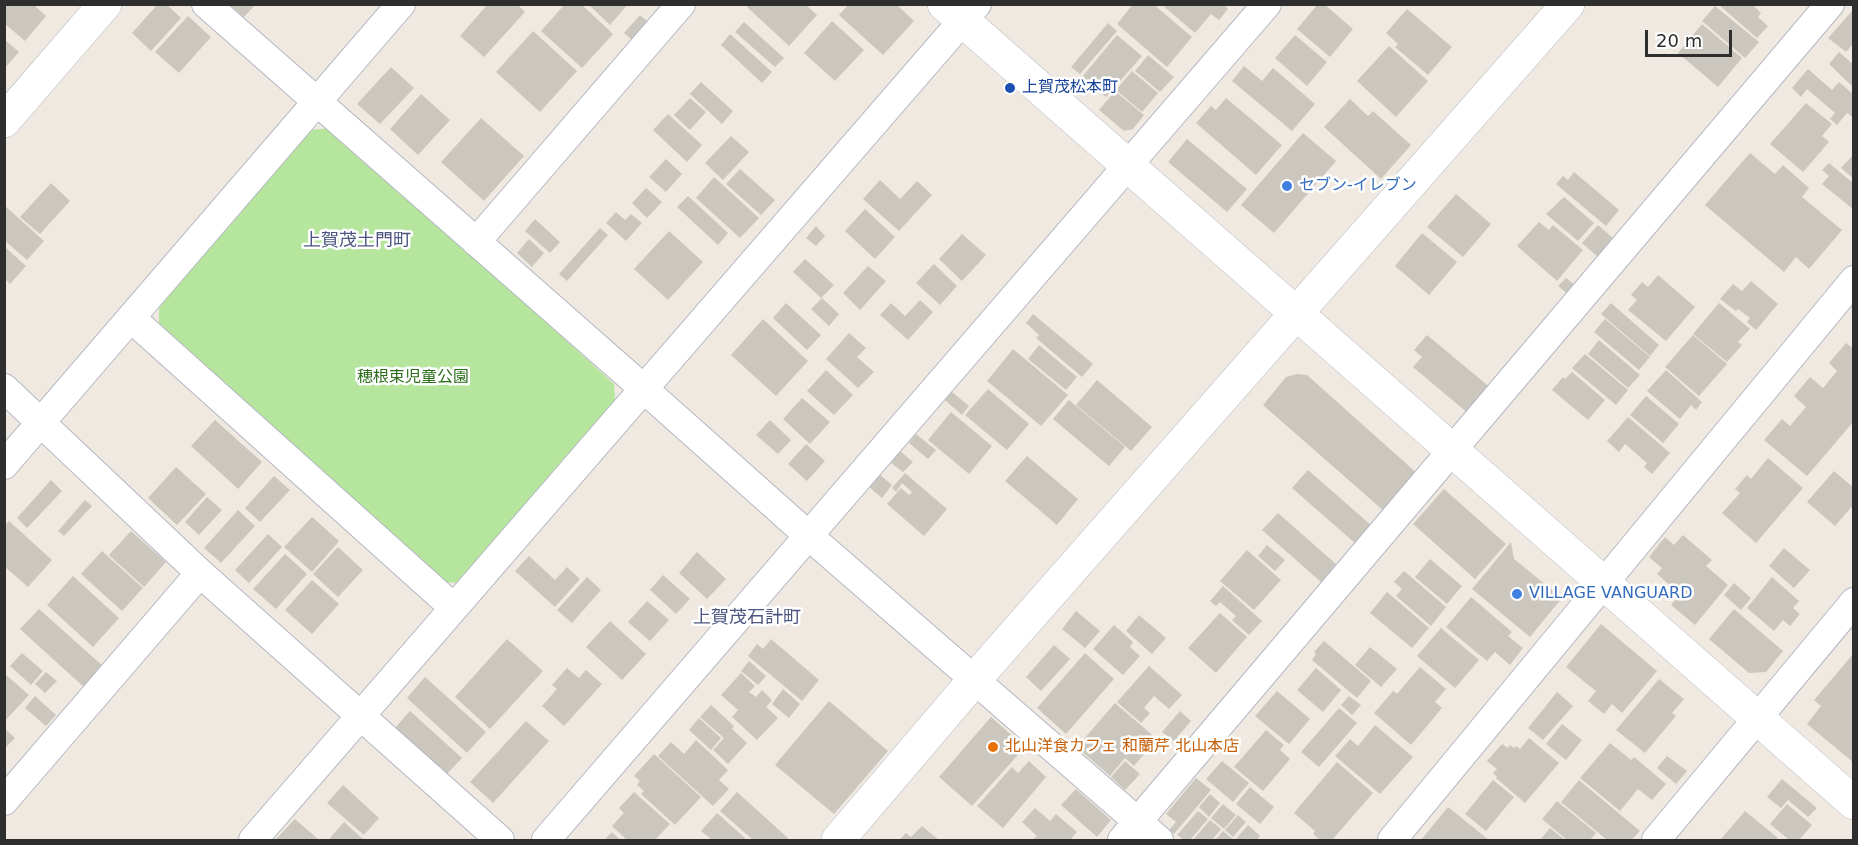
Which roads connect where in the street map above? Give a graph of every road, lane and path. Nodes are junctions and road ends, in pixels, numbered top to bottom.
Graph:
1 (105, 4) edge
2 (206, 4) edge
3 (401, 4) edge
4 (681, 4) edge
5 (1267, 4) edge
6 (1568, 4) edge
7 (1830, 4) edge
8 (961, 10) edge
9 (317, 102) junction
10 (4, 121) edge
11 (1128, 166) junction
12 (476, 242) junction
13 (1854, 280) edge
14 (1296, 314) junction
15 (131, 318) junction
16 (4, 388) edge
17 (644, 388) junction
18 (42, 421) junction
19 (1452, 450) junction
20 (4, 465) edge
21 (809, 536) junction
22 (200, 573) junction
23 (1604, 584) junction
24 (1854, 602) edge
25 (454, 608) junction
26 (975, 680) junction
27 (360, 717) junction
28 (1757, 718) junction
29 (4, 801) edge
30 (1854, 803) edge
31 (1130, 831) edge
32 (253, 840) edge
33 (500, 840) edge
34 (546, 840) edge
35 (838, 840) edge
36 (1159, 840) edge
37 (1392, 840) edge
38 (1656, 840) edge

1 - 10 street
2 - 9 street
3 - 9 street
4 - 12 street
5 - 11 street
6 - 14 street
7 - 19 street
8 - 11 street
8 - 17 street
9 - 12 street
9 - 15 street
11 - 14 street
11 - 21 street
12 - 17 street
13 - 23 street
14 - 19 street
14 - 26 street
15 - 18 street
15 - 25 street
16 - 18 street
17 - 21 street
17 - 25 street
18 - 20 street
18 - 22 street
19 - 23 street
19 - 31 street
21 - 26 street
21 - 34 street
22 - 27 street
22 - 29 street
23 - 28 street
23 - 37 street
24 - 28 street
25 - 27 street
26 - 31 street
26 - 35 street
27 - 32 street
27 - 33 street
28 - 30 street
28 - 38 street
31 - 36 street

